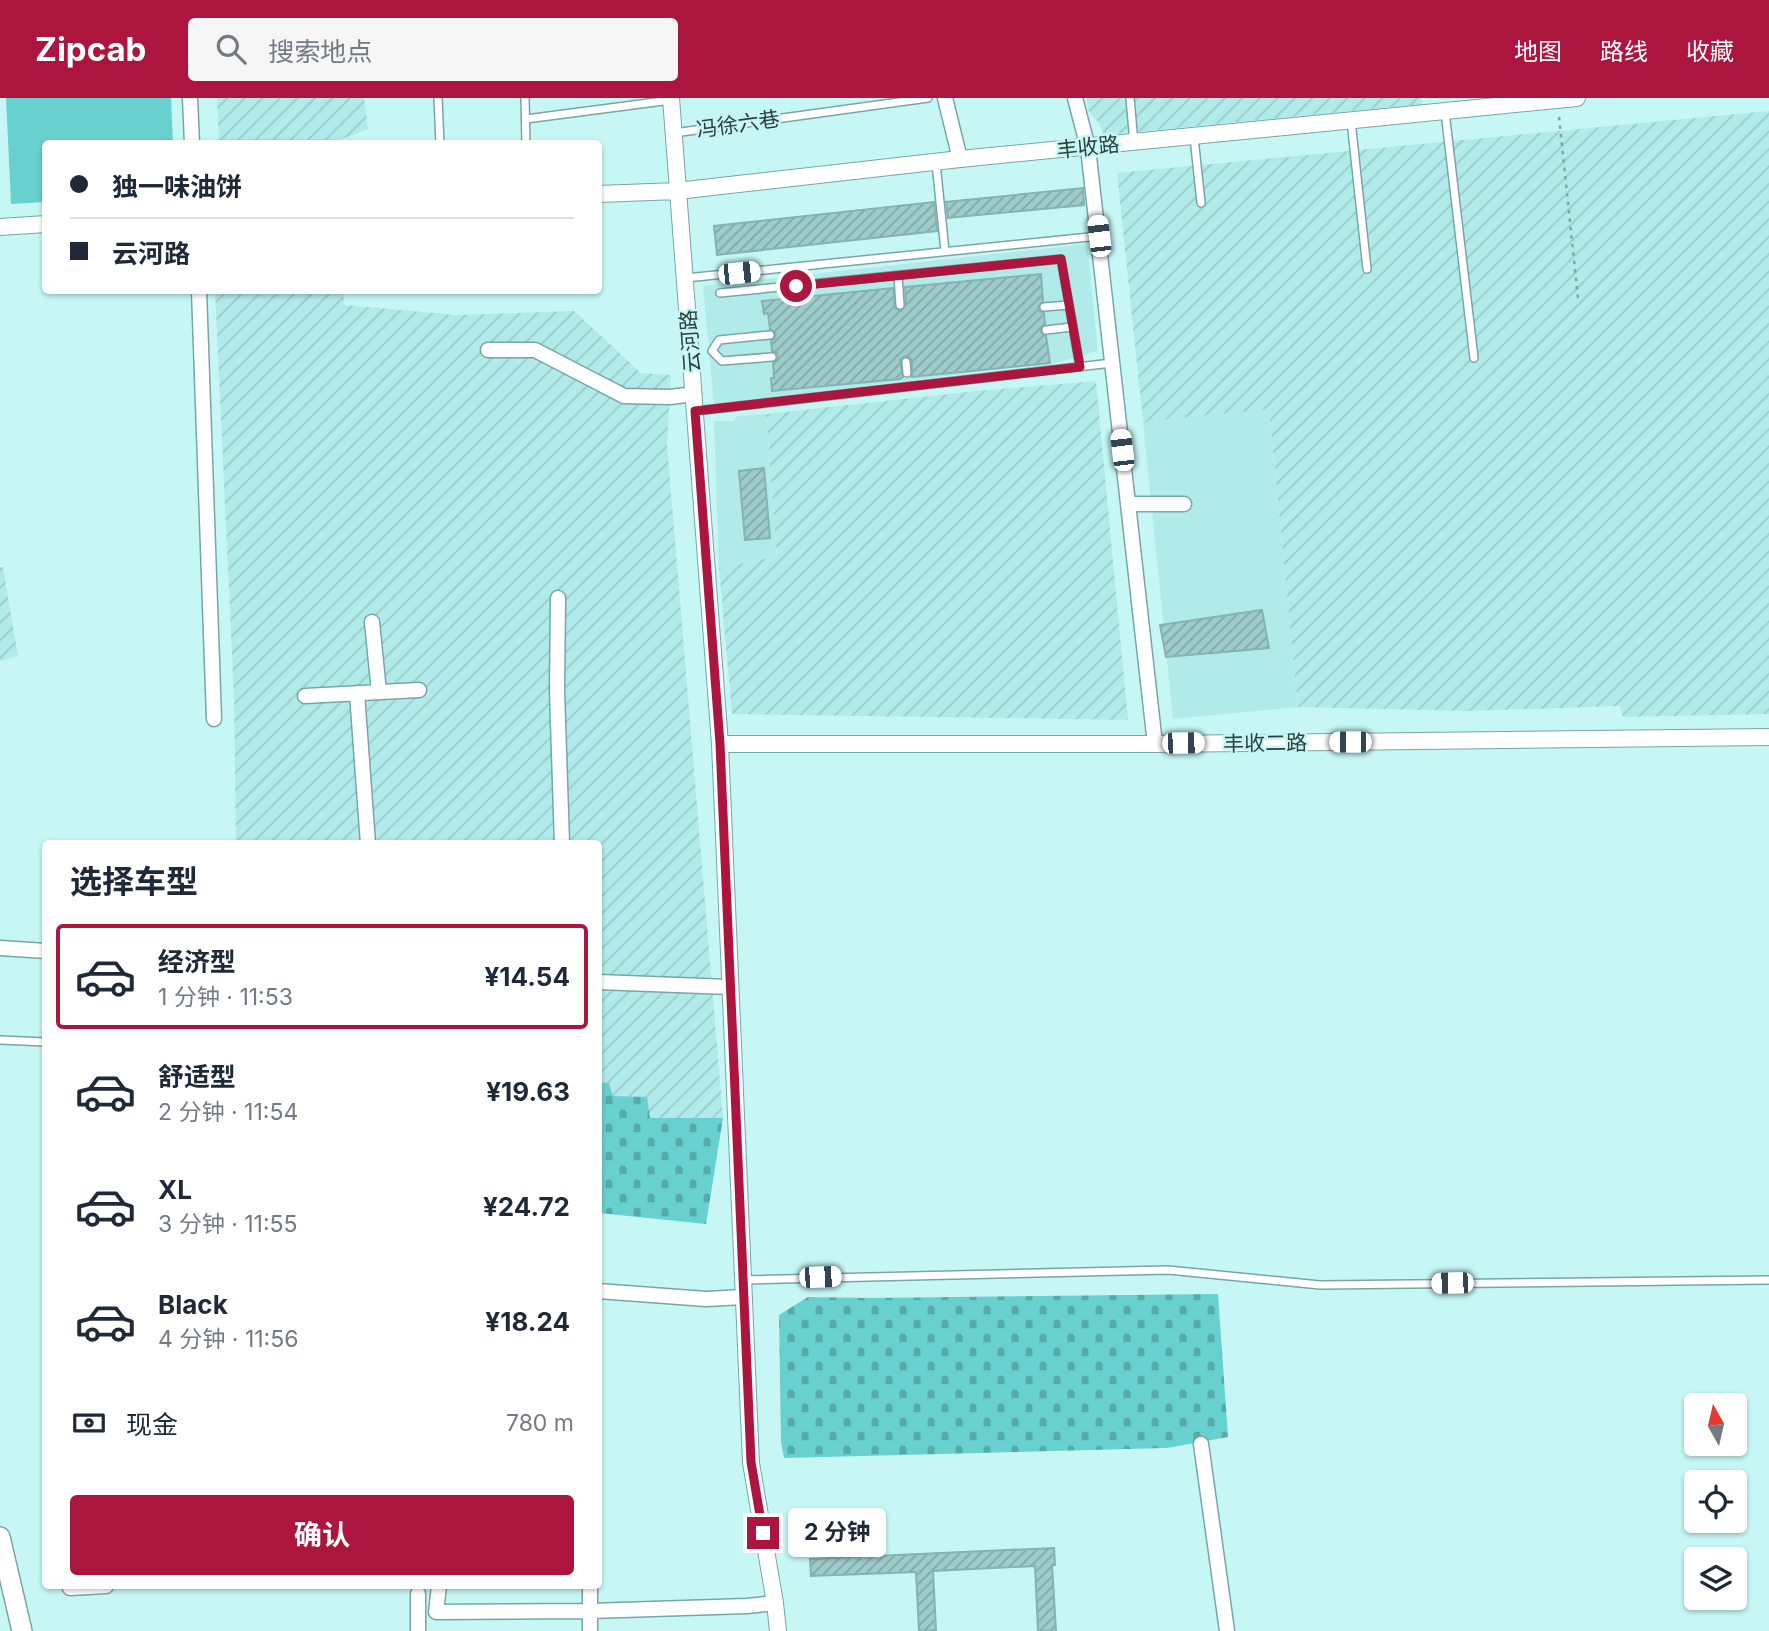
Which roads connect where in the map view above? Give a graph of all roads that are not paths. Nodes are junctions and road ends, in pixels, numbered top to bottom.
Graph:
1 (190, 98) edge
2 (438, 98) edge
3 (525, 98) edge
4 (928, 98) edge
5 (945, 98) edge
6 (1075, 98) edge
7 (1130, 98) edge
8 (672, 99) edge
9 (1570, 99) edge
10 (1445, 111) junction
11 (526, 119) junction
12 (1351, 121) junction
13 (674, 133) junction
14 (1194, 137) junction
15 (192, 140) edge
16 (440, 140) edge
17 (526, 140) edge
18 (1134, 143) junction
19 (1088, 148) junction
20 (960, 159) junction
21 (936, 162) junction
22 (677, 191) junction
23 (602, 194) edge
24 (1201, 203) dead end
25 (42, 224) edge
26 (0, 227) edge
27 (1099, 236) junction
28 (945, 251) junction
29 (1367, 269) dead end
30 (898, 276) junction
31 (685, 278) junction
32 (720, 293) dead end
33 (199, 294) edge
34 (901, 304) dead end
35 (1068, 305) junction
36 (1044, 307) dead end
37 (1072, 327) junction
38 (1046, 330) dead end
39 (770, 335) dead end
40 (488, 350) dead end
41 (772, 357) dead end
42 (1474, 358) dead end
43 (906, 362) dead end
44 (1112, 363) junction
45 (1080, 367) junction
46 (907, 373) dead end
47 (694, 394) junction
48 (695, 411) junction
49 (1128, 504) junction
50 (1184, 504) dead end
51 (558, 598) dead end
52 (372, 622) dead end
53 (419, 690) dead end
54 (379, 692) junction
55 (357, 693) junction
56 (305, 696) dead end
57 (214, 719) dead end
58 (1769, 737) edge
59 (720, 744) junction
60 (1155, 744) junction
61 (368, 840) edge
62 (562, 840) edge
63 (0, 948) edge
64 (42, 951) edge
65 (602, 982) edge
66 (730, 987) junction
67 (0, 1040) edge
68 (42, 1042) edge
69 (743, 1280) junction
70 (1769, 1280) edge
71 (602, 1291) edge
72 (744, 1297) junction
73 (1201, 1444) dead end
74 (0, 1537) edge
75 (439, 1589) edge
76 (590, 1589) edge
77 (418, 1594) dead end
78 (775, 1603) junction
79 (590, 1612) junction
80 (22, 1631) edge
81 (418, 1631) edge
82 (590, 1631) edge
83 (778, 1631) edge
84 (1227, 1631) edge

1 - 15 street
2 - 16 lane
3 - 11 lane
4 - 13 lane, 冯徐六巷
5 - 20 street
6 - 19 street
7 - 18 lane
8 - 11 lane
8 - 13 street, 云河路
9 - 10 street, 丰收路
10 - 12 street, 丰收路
10 - 42 lane
11 - 17 lane
12 - 14 street, 丰收路
12 - 29 lane
13 - 22 street, 云河路
14 - 18 street, 丰收路
14 - 24 lane
18 - 19 street, 丰收路
19 - 20 street, 丰收路
19 - 27 street
20 - 21 street, 丰收路
21 - 22 street, 丰收路
21 - 28 lane
22 - 23 street, 丰收路
22 - 31 street, 云河路
25 - 26 street
27 - 28 lane
27 - 44 street
28 - 31 lane
30 - 32 lane
30 - 34 lane
30 - 35 lane
31 - 47 street, 云河路
33 - 57 street
35 - 36 lane
35 - 37 lane
37 - 38 lane
37 - 45 lane
39 - 41 lane
40 - 47 street
43 - 46 lane
44 - 45 lane
44 - 49 street
45 - 48 lane
47 - 48 street, 云河路
48 - 59 street, 云河路
49 - 50 street
49 - 60 street
51 - 62 street
52 - 54 street
53 - 54 street
54 - 55 street
55 - 56 street
55 - 61 street
58 - 60 street, 丰收二路
59 - 60 street, 丰收二路
59 - 66 street, 云河路
63 - 64 street
65 - 66 street
66 - 69 street, 云河路
67 - 68 lane
69 - 70 lane
69 - 72 street, 云河路
71 - 72 street
72 - 78 street, 云河路
73 - 84 street
74 - 80 main road
75 - 79 street
76 - 79 street
77 - 81 street
78 - 79 street
78 - 83 street, 云河路
79 - 82 street

